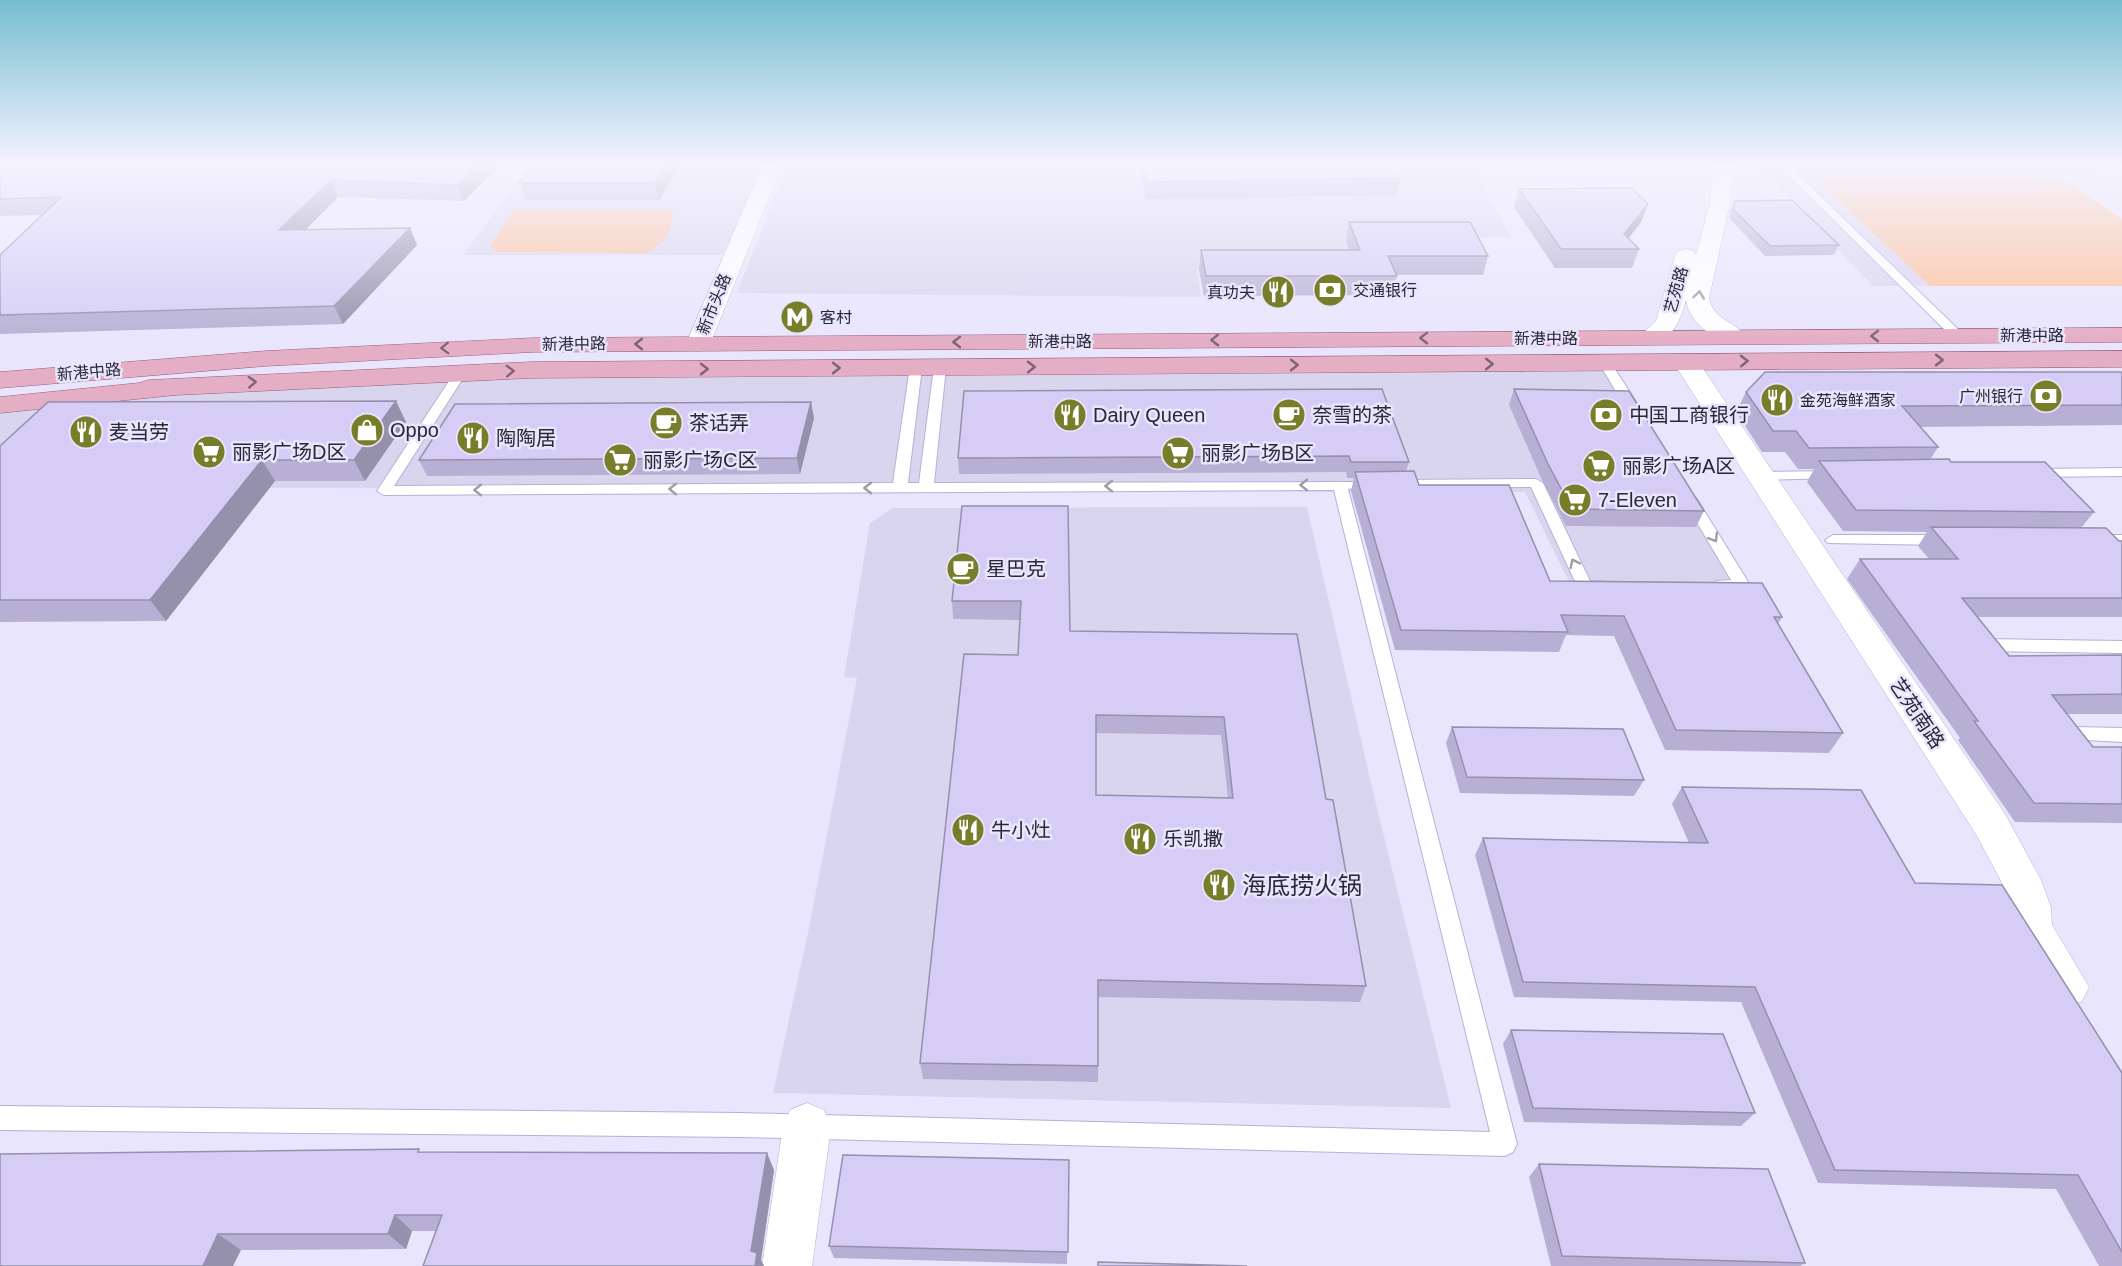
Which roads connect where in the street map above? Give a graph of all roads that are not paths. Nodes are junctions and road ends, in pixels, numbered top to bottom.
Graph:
1 (747, 225) edge
2 (1715, 225) edge
3 (1844, 225) edge
4 (1692, 230) dead end
5 (2122, 335) edge
6 (1734, 336) junction
7 (1958, 336) junction
8 (1651, 337) junction
9 (698, 344) junction
10 (2122, 359) edge
11 (218, 361) junction
12 (0, 362) edge
13 (1686, 362) junction
14 (1605, 363) junction
15 (928, 367) junction
16 (461, 372) junction
17 (0, 380) edge
18 (193, 386) junction
19 (0, 394) edge
20 (0, 405) edge
21 (1642, 423) edge
22 (2122, 472) edge
23 (2017, 473) edge
24 (1842, 475) edge
25 (1760, 476) junction
26 (1680, 483) edge
27 (1363, 484) edge
28 (1385, 484) edge
29 (1340, 485) junction
30 (900, 488) junction
31 (926, 488) junction
32 (1833, 540) dead end
33 (1960, 540) edge
34 (2076, 540) edge
35 (2122, 540) edge
36 (1709, 585) edge
37 (1619, 586) edge
38 (1985, 645) edge
39 (2122, 647) edge
40 (2075, 734) edge
41 (2122, 735) edge
42 (2085, 1016) edge
43 (0, 1118) edge
44 (807, 1127) junction
45 (787, 1266) edge

1 - 9 street, 新市头路
6 -> 2 street, 艺苑路
3 - 7 lane
4 - 8 street, 艺苑路
5 - 7 main road, 新港中路
7 -> 6 main road, 新港中路
6 - 8 main road, 新港中路
8 -> 9 main road, 新港中路
9 -> 11 main road, 新港中路
13 -> 10 main road, 新港中路
11 - 12 main road
11 - 17 main road, 新港中路
13 - 14 main road, 新港中路
13 - 25 street, 艺苑南路
15 -> 14 main road, 新港中路
14 - 21 lane
16 -> 15 main road, 新港中路
15 - 30 lane
15 - 31 lane
18 -> 16 main road, 新港中路
30 -> 16 lane
18 - 19 main road, 新港中路
18 - 20 main road
22 - 23 lane
24 - 25 lane
25 - 42 street, 艺苑南路
26 -> 36 lane
27 - 29 lane
37 -> 28 lane
29 -> 31 lane
29 - 44 lane
30 - 31 lane
32 - 33 lane
34 - 35 lane
38 - 39 lane
40 - 41 lane
43 - 44 lane
44 - 45 street

